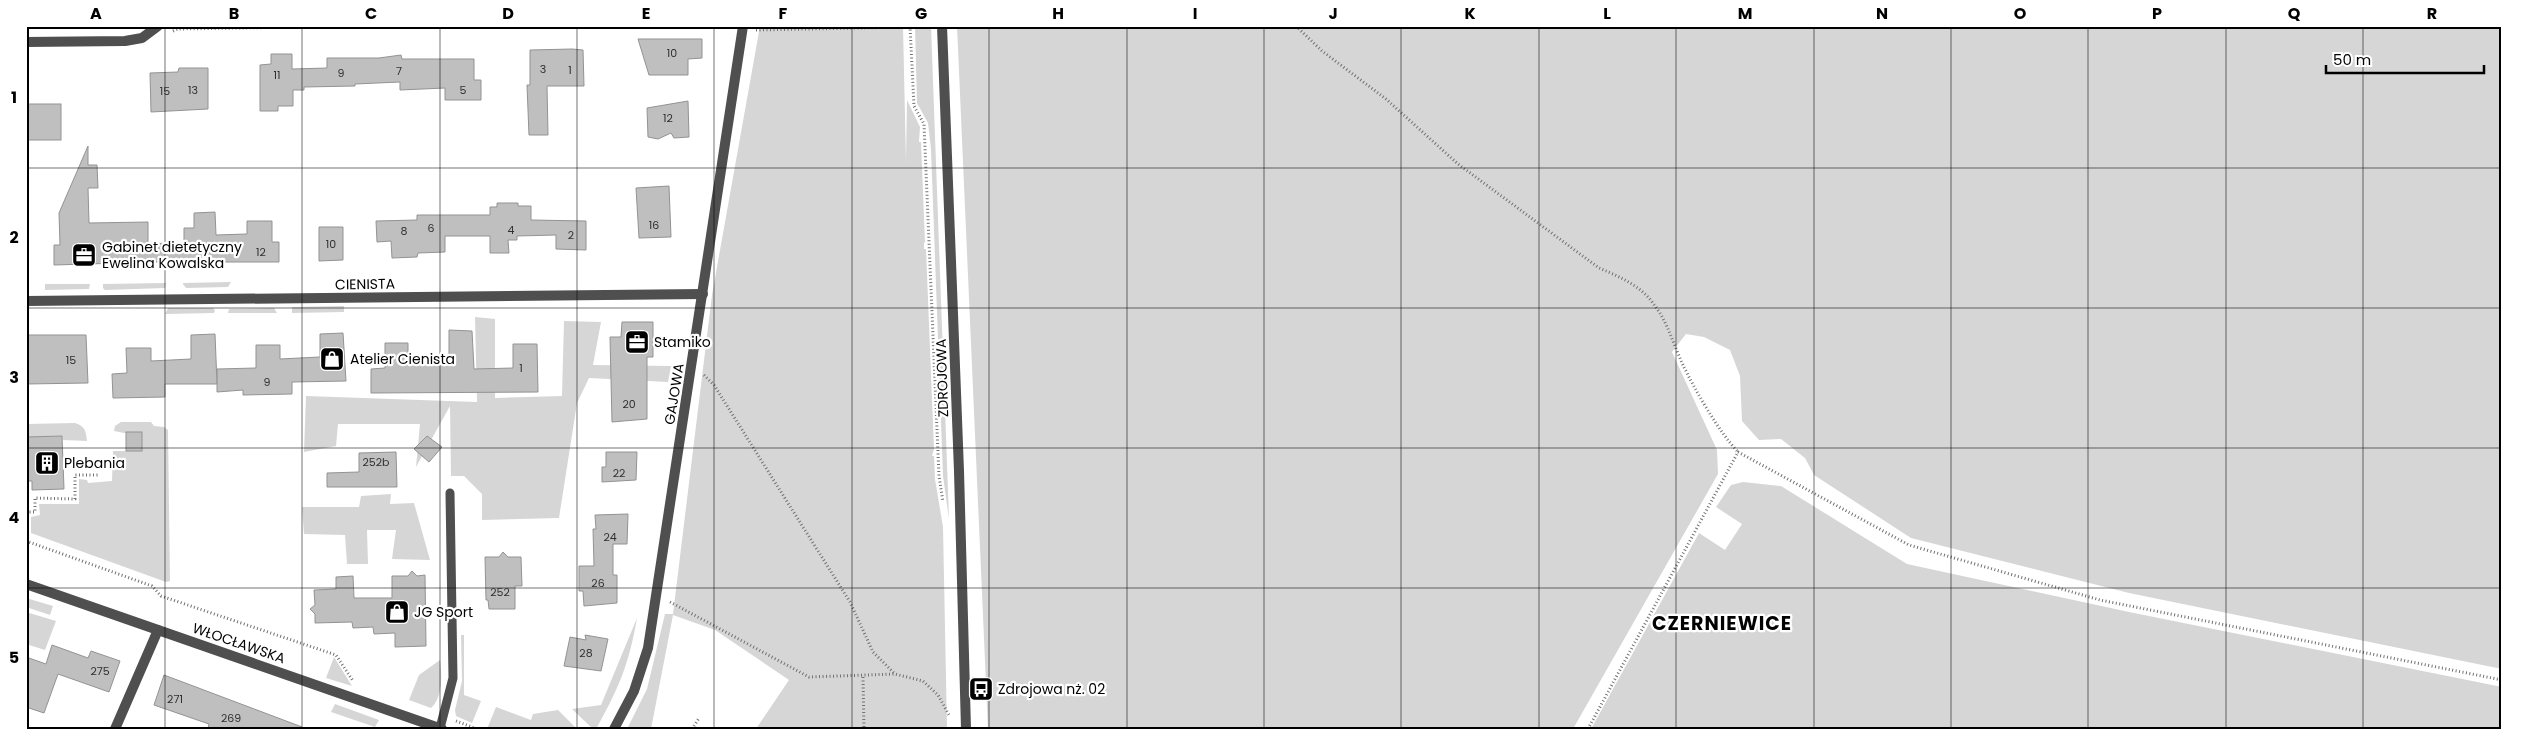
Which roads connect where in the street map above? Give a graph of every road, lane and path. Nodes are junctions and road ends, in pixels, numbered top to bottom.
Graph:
1 (158, 26) edge
2 (361, 26) edge
3 (910, 26) edge
4 (942, 26) edge
5 (1296, 26) edge
6 (191, 27) edge
7 (745, 28) edge
8 (170, 35) dead end
9 (26, 42) edge
10 (703, 294) junction
11 (26, 301) edge
12 (693, 362) junction
13 (1738, 452) junction
14 (100, 475) dead end
15 (450, 493) dead end
16 (943, 504) dead end
17 (26, 512) edge
18 (26, 541) edge
19 (26, 584) edge
20 (657, 594) junction
21 (158, 630) junction
22 (895, 674) junction
23 (863, 677) junction
24 (2502, 680) edge
25 (355, 684) dead end
26 (950, 708) dead end
27 (444, 716) junction
28 (699, 718) dead end
29 (441, 728) edge
30 (115, 729) edge
31 (477, 729) edge
32 (614, 729) edge
33 (692, 729) edge
34 (864, 729) edge
35 (966, 729) edge
36 (1588, 729) edge

1 - 9 street
2 - 6 path
3 - 7 path
3 - 16 path
4 - 35 street, ZDROJOWA
5 - 13 path
6 - 8 path
7 - 10 street, GAJOWA
10 - 11 street, CIENISTA
10 - 12 street, GAJOWA
12 - 20 street, GAJOWA
12 - 22 path
13 - 24 path
13 - 36 path
14 - 17 path
15 - 27 lane
18 - 25 path
19 - 21 street, WŁOCŁAWSKA
20 - 23 path
20 - 32 street, GAJOWA
21 - 29 street, WŁOCŁAWSKA
21 - 30 street
22 - 23 path
22 - 26 path
23 - 34 path
27 - 29 lane
27 - 31 path
28 - 33 path

